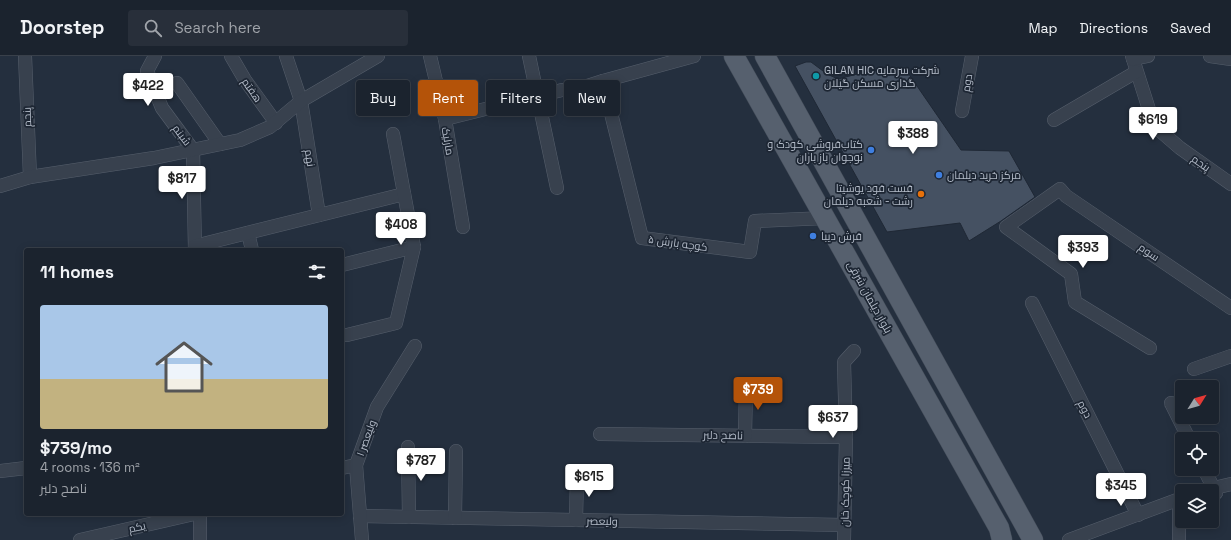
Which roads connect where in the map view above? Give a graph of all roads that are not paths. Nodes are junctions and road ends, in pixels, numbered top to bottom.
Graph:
1 (25, 56) edge
2 (155, 56) edge
3 (231, 56) edge
4 (286, 56) edge
5 (430, 56) edge
6 (529, 56) edge
7 (694, 56) edge
8 (734, 56) edge
9 (765, 56) edge
10 (972, 56) edge
11 (1148, 56) edge
12 (1210, 56) edge
13 (375, 57) edge
14 (1132, 58) edge
15 (1231, 59) edge
16 (1136, 72) junction
17 (534, 80) edge
18 (607, 80) edge
19 (177, 83) dead end
20 (301, 101) junction
21 (486, 109) edge
22 (962, 111) dead end
23 (541, 116) edge
24 (612, 116) edge
25 (445, 119) junction
26 (1054, 120) dead end
27 (276, 123) junction
28 (393, 134) dead end
29 (220, 144) junction
30 (193, 150) junction
31 (30, 177) junction
32 (1231, 184) edge
33 (0, 186) edge
34 (557, 188) dead end
35 (404, 194) junction
36 (319, 215) junction
37 (826, 218) junction
38 (463, 227) dead end
39 (248, 233) junction
40 (414, 247) junction
41 (195, 248) edge
42 (252, 248) edge
43 (344, 264) edge
44 (1032, 303) dead end
45 (1231, 308) edge
46 (347, 335) dead end
47 (415, 346) dead end
48 (1150, 348) dead end
49 (854, 351) dead end
50 (1231, 356) edge
51 (1194, 369) dead end
52 (746, 386) dead end
53 (1171, 403) dead end
54 (1186, 432) edge
55 (600, 434) dead end
56 (745, 436) junction
57 (846, 437) junction
58 (408, 447) dead end
59 (456, 451) dead end
60 (356, 465) junction
61 (24, 468) edge
62 (344, 468) edge
63 (0, 471) edge
64 (577, 475) dead end
65 (1231, 484) edge
66 (1219, 490) edge
67 (1231, 491) edge
68 (1219, 492) edge
69 (1175, 505) edge
70 (1175, 506) edge
71 (1138, 514) junction
72 (185, 516) edge
73 (200, 516) edge
74 (360, 516) junction
75 (409, 517) junction
76 (455, 518) junction
77 (576, 520) junction
78 (844, 525) junction
79 (1180, 528) edge
80 (1002, 536) edge
81 (80, 540) edge
82 (200, 540) edge
83 (362, 540) edge
84 (844, 540) edge
85 (1033, 540) edge
86 (1069, 540) edge
87 (1090, 540) edge
88 (1179, 540) edge

1 - 31 street, پنجم
2 - 30 street, شبنم
3 - 27 street, هفتم
4 - 20 street
5 - 25 street, مارلیک
6 - 17 street
7 - 18 street
8 - 37 main road, بلوار دیلمان شرقی
9 - 85 main road
10 - 22 street, دوم
11 - 14 street
12 - 15 street
13 - 20 street
14 - 16 street, پنجم
16 - 26 street
16 - 32 street, پنجم
19 - 29 street
20 - 27 street
20 - 36 street, نهم
21 - 25 street
23 - 34 street
24 - 37 street, کوچه بارش ۵
25 - 38 street, مارلیک
27 - 29 street
28 - 35 street
29 - 30 street
30 - 31 street
30 - 41 street
31 - 33 street
35 - 36 street
35 - 40 street
36 - 39 street
37 - 80 main road, بلوار دیلمان شرقی
39 - 41 street
39 - 42 street
40 - 43 street
40 - 46 street
44 - 71 street, دوم
45 - 48 street, سوم
47 - 60 street, ولیعصر ۱
49 - 57 street, میرزا کوچک خان
50 - 51 street
52 - 56 street
53 - 54 street
55 - 56 street, ناصح دلبر
56 - 57 street, ناصح دلبر
57 - 78 street, میرزا کوچک خان
58 - 75 street
59 - 76 street
60 - 62 street
60 - 74 street, ولیعصر ۱
61 - 63 street
64 - 77 street
65 - 66 street
67 - 68 street
69 - 71 street
70 - 87 street
71 - 86 street
72 - 81 street, یکم
73 - 82 street
74 - 75 street, ولیعصر
74 - 83 street, ولیعصر ۱
75 - 76 street, ولیعصر
76 - 77 street, ولیعصر
77 - 78 street, ولیعصر
78 - 84 street, میرزا کوچک خان
79 - 88 street

